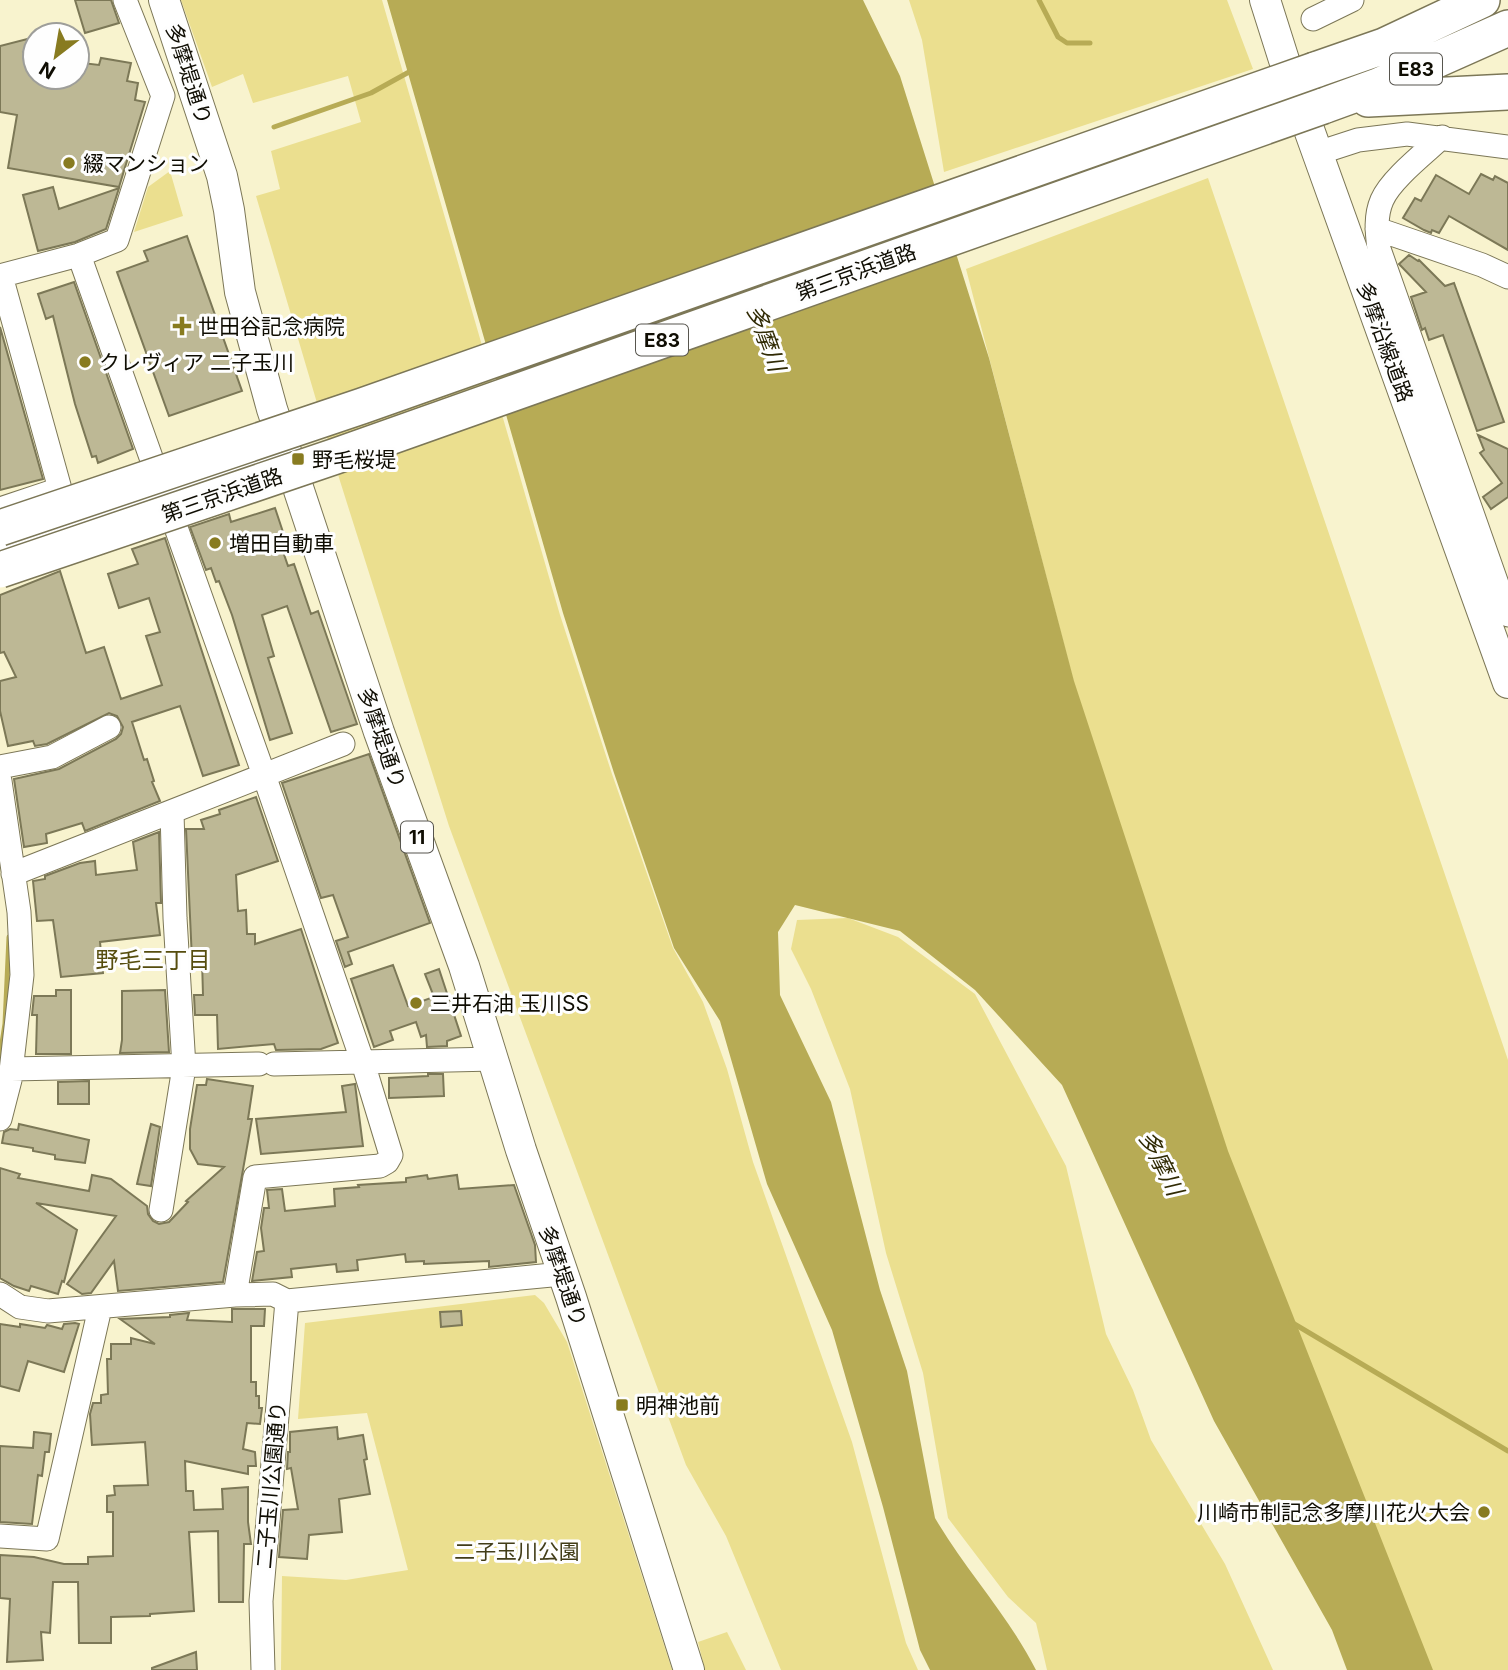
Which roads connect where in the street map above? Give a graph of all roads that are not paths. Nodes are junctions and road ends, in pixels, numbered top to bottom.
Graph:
1 (125, 0) edge
2 (164, 0) edge
3 (1265, 0) edge
4 (1352, 0) edge
5 (1482, 0) edge
6 (1313, 19) dead end
7 (1508, 28) edge
8 (1508, 92) edge
9 (1332, 103) junction
10 (1442, 137) junction
11 (1508, 147) edge
12 (1318, 153) junction
13 (1377, 229) junction
14 (79, 255) junction
15 (0, 276) edge
16 (1508, 277) edge
17 (270, 460) dead end
18 (164, 494) junction
19 (0, 509) edge
20 (0, 528) edge
21 (0, 552) edge
22 (0, 570) edge
23 (1508, 615) edge
24 (1508, 683) edge
25 (109, 727) dead end
26 (343, 744) dead end
27 (0, 767) edge
28 (264, 775) junction
29 (0, 781) edge
30 (172, 813) junction
31 (13, 874) junction
32 (494, 1059) junction
33 (363, 1063) junction
34 (184, 1067) junction
35 (11, 1069) junction
36 (0, 1119) edge
37 (161, 1210) dead end
38 (562, 1274) junction
39 (0, 1294) edge
40 (235, 1296) junction
41 (287, 1301) junction
42 (100, 1308) junction
43 (0, 1536) edge
44 (263, 1670) edge
45 (689, 1670) edge

1 - 14 street
2 - 32 main road, 多摩堤通り / 11
3 - 12 main road, 多摩沿線道路
4 - 6 street
5 - 20 highway, 第三京浜道路 / E83, bridge
7 - 9 highway, 第三京浜道路 / E83
8 - 9 highway
9 - 22 highway, 第三京浜道路 / E83, bridge
10 - 11 street
10 - 12 street
10 - 13 street
12 - 24 main road, 多摩沿線道路
13 - 16 street
13 - 23 street
14 - 15 street
14 - 18 street
15 - 19 street
17 - 18 street
18 - 21 street
18 - 28 street
25 - 27 street
26 - 28 street
28 - 30 street
28 - 33 street
29 - 31 street
30 - 31 street
30 - 34 street
31 - 35 street
32 - 33 street
32 - 38 main road, 多摩堤通り / 11
33 - 34 street
33 - 40 street
34 - 35 street
34 - 37 street
35 - 36 street
38 - 41 street
38 - 45 main road, 多摩堤通り / 11
39 - 42 street
40 - 41 street
40 - 42 street
41 - 44 street, 二子玉川公園通り
42 - 43 street

